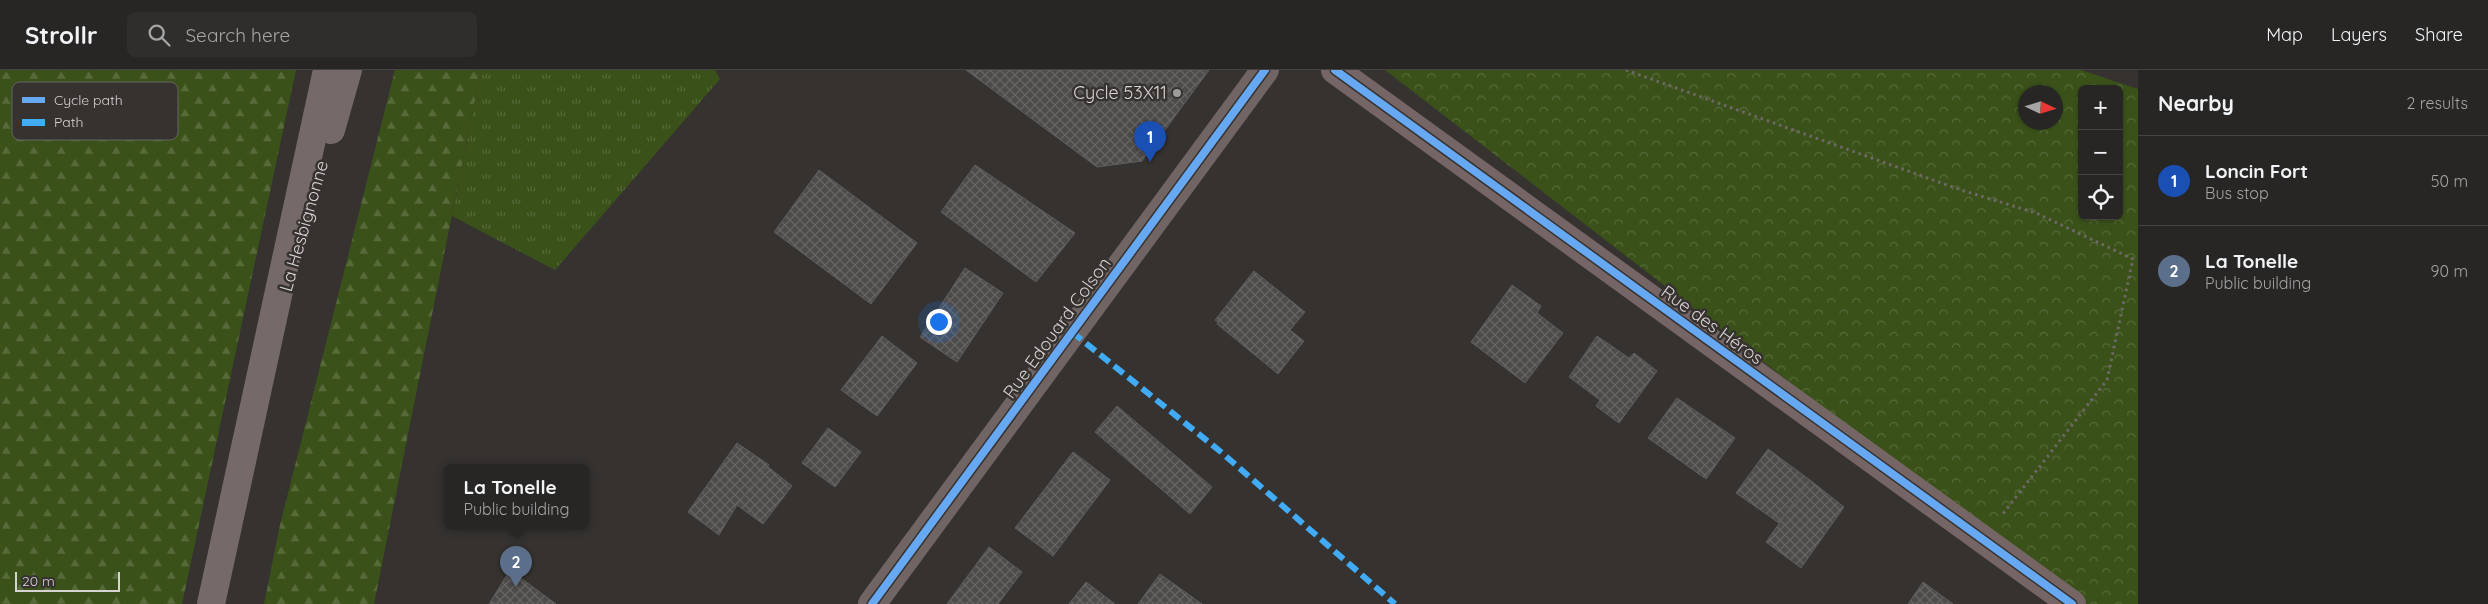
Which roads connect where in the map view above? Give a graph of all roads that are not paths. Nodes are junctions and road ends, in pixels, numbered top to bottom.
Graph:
1 (326, 70) edge
2 (348, 70) edge
3 (1265, 70) edge
4 (1335, 70) edge
5 (261, 382) junction
6 (211, 604) edge
7 (872, 604) edge
8 (2072, 604) edge

1 - 5 highway
2 - 5 highway, La Hesbignonne
3 - 7 main road, Rue Edouard Colson
4 - 8 street, Rue des Héros
5 - 6 highway

